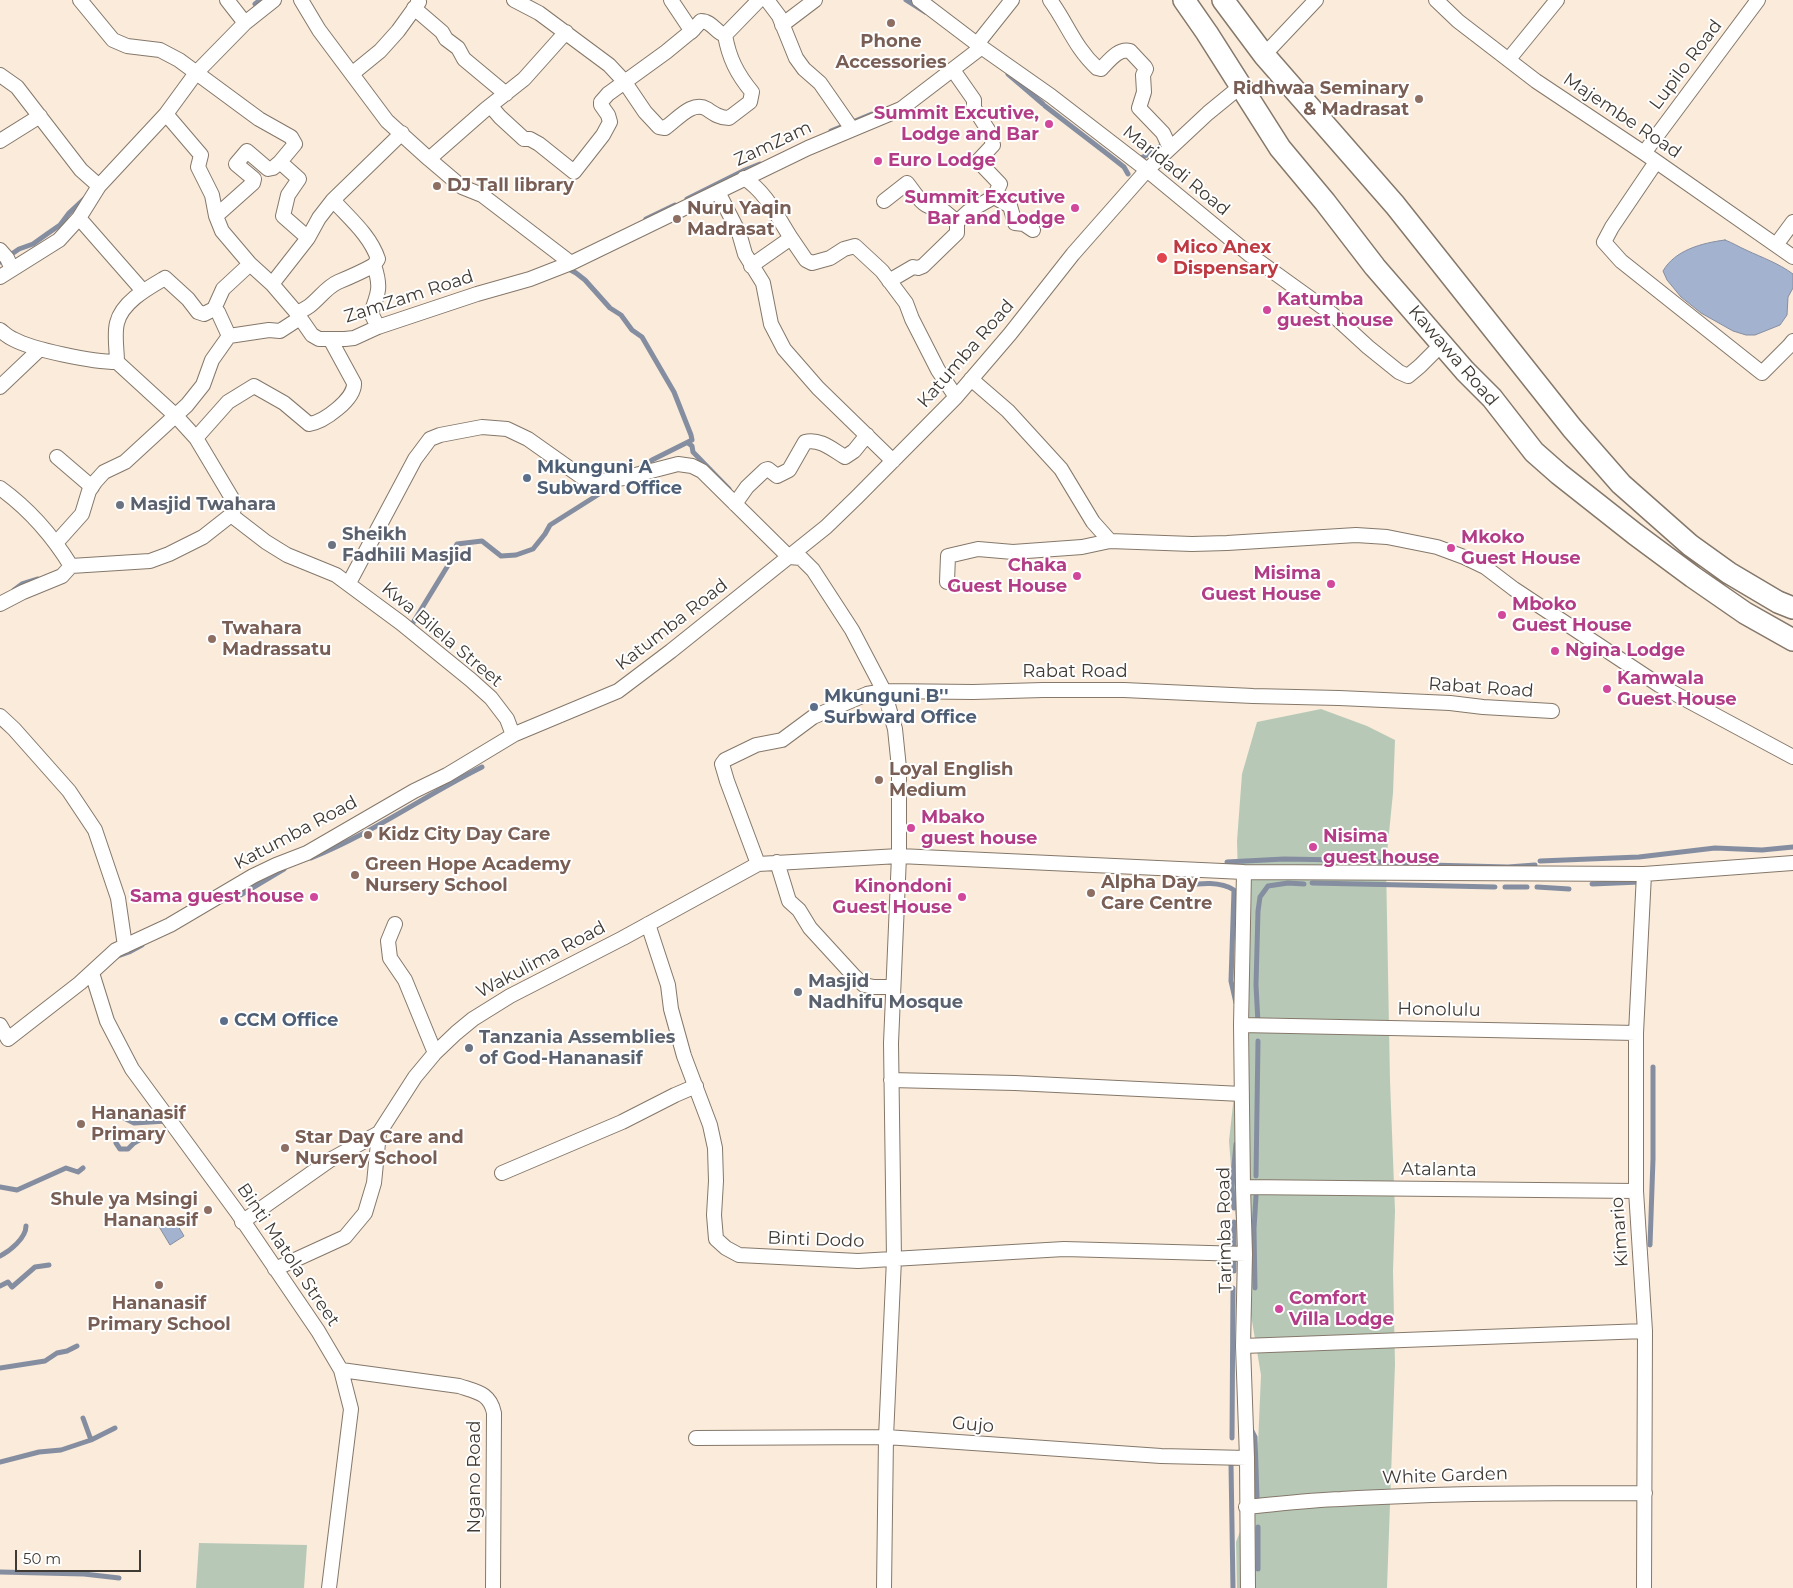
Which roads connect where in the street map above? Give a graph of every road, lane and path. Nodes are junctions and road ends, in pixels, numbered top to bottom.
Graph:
1 (80, 0) edge
2 (227, 0) edge
3 (274, 0) edge
4 (301, 0) edge
5 (514, 0) edge
6 (671, 0) edge
7 (759, 0) edge
8 (767, 0) edge
9 (815, 0) edge
10 (919, 0) edge
11 (1012, 0) edge
12 (1050, 0) edge
13 (1184, 0) edge
14 (1223, 0) edge
15 (1316, 0) edge
16 (1436, 0) edge
17 (1557, 0) edge
18 (1758, 0) edge
19 (416, 4) edge
20 (245, 23) junction
21 (782, 25) junction
22 (694, 29) junction
23 (566, 32) junction
24 (726, 35) junction
25 (979, 46) junction
26 (1264, 55) junction
27 (1509, 59) junction
28 (953, 70) junction
29 (196, 73) junction
30 (353, 73) junction
31 (0, 75) edge
32 (624, 81) junction
33 (1241, 86) junction
34 (506, 94) junction
35 (492, 105) junction
36 (166, 114) junction
37 (40, 116) junction
38 (852, 129) junction
39 (402, 133) junction
40 (0, 141) edge
41 (1170, 148) junction
42 (1644, 153) junction
43 (429, 160) junction
44 (280, 162) junction
45 (1656, 162) junction
46 (1147, 170) junction
47 (744, 178) junction
48 (99, 186) junction
49 (718, 192) junction
50 (994, 197) junction
51 (333, 200) junction
52 (884, 201) dead end
53 (216, 216) junction
54 (79, 218) junction
55 (957, 222) junction
56 (1793, 222) edge
57 (1033, 230) dead end
58 (308, 238) junction
59 (791, 238) junction
60 (1776, 245) junction
61 (0, 250) edge
62 (1793, 257) edge
63 (570, 263) junction
64 (250, 264) junction
65 (374, 265) junction
66 (751, 266) junction
67 (12, 270) junction
68 (0, 277) edge
69 (889, 282) junction
70 (272, 284) junction
71 (143, 291) junction
72 (214, 309) junction
73 (298, 315) junction
74 (378, 327) junction
75 (0, 330) edge
76 (229, 336) junction
77 (330, 339) junction
78 (1793, 340) edge
79 (1442, 344) junction
80 (40, 348) junction
81 (117, 362) junction
82 (971, 379) junction
83 (0, 387) edge
84 (956, 397) junction
85 (176, 416) junction
86 (867, 435) junction
87 (196, 438) junction
88 (56, 457) dead end
89 (893, 461) junction
90 (92, 487) junction
91 (0, 488) edge
92 (735, 504) junction
93 (231, 515) junction
94 (1110, 541) junction
95 (56, 543) junction
96 (788, 557) junction
97 (71, 566) junction
98 (948, 582) dead end
99 (348, 583) junction
100 (0, 604) edge
101 (1793, 608) edge
102 (1793, 640) edge
103 (884, 691) junction
104 (1552, 711) dead end
105 (0, 716) edge
106 (513, 735) junction
107 (1793, 757) edge
108 (899, 856) junction
109 (777, 862) junction
110 (1793, 863) edge
111 (758, 864) junction
112 (1244, 872) junction
113 (1644, 874) junction
114 (395, 924) dead end
115 (648, 924) junction
116 (125, 946) junction
117 (92, 973) junction
118 (893, 987) junction
119 (0, 1025) edge
120 (1241, 1025) junction
121 (1636, 1033) junction
122 (435, 1053) junction
123 (891, 1080) junction
124 (696, 1086) junction
125 (1242, 1094) junction
126 (378, 1133) junction
127 (502, 1173) dead end
128 (1243, 1187) junction
129 (1636, 1191) junction
130 (242, 1222) junction
131 (1245, 1254) junction
132 (894, 1259) junction
133 (275, 1269) junction
134 (1645, 1331) junction
135 (1243, 1346) junction
136 (341, 1370) junction
137 (886, 1437) junction
138 (696, 1438) dead end
139 (1247, 1458) junction
140 (1645, 1493) junction
141 (1246, 1507) junction
142 (329, 1588) edge
143 (493, 1588) edge
144 (884, 1588) edge
145 (1248, 1588) edge
146 (1644, 1588) edge

1 - 29 street
2 - 20 street
3 - 20 street
4 - 30 street
5 - 23 street
6 - 22 street
7 - 24 street
8 - 21 street
9 - 21 street
10 - 25 street, Maridadi Road
11 - 25 street, ZamZam
12 - 41 street
13 - 33 main road, Kawawa Road
14 - 26 main road
15 - 26 street
16 - 27 street, Majembe Road
17 - 27 street
18 - 42 street, Lupilo Road
19 - 30 street
19 - 34 street
20 - 29 street
21 - 38 street
22 - 24 street
22 - 32 street
23 - 32 street
23 - 34 street
24 - 32 street
25 - 28 street, ZamZam
25 - 46 street, Maridadi Road
26 - 101 main road
27 - 42 street, Majembe Road
28 - 38 street, ZamZam
28 - 50 street
29 - 36 street
29 - 44 street
30 - 39 street
31 - 37 street
32 - 35 street
33 - 41 street, Katumba Road
33 - 79 main road, Kawawa Road
34 - 35 street
35 - 43 street
36 - 48 street
36 - 53 street, ZamZam Road
37 - 40 street
37 - 48 street
38 - 47 street, ZamZam
39 - 43 street
39 - 51 street
41 - 46 street, Katumba Road
42 - 45 street, Majembe Road
43 - 63 street
44 - 53 street
44 - 58 street
45 - 60 street, Majembe Road
45 - 78 street
46 - 79 street, Maridadi Road
46 - 82 street, Katumba Road
47 - 49 street, ZamZam
47 - 59 street
48 - 54 street
49 - 63 street, ZamZam
49 - 66 street
50 - 55 street
50 - 57 street
51 - 58 street
51 - 65 street
52 - 55 street
53 - 64 street, ZamZam Road
54 - 67 street
54 - 71 street
55 - 69 street
56 - 60 street
58 - 70 street
59 - 66 street
59 - 69 street
60 - 62 street, Majembe Road
61 - 67 street
63 - 74 street, ZamZam Road
64 - 70 street, ZamZam Road
64 - 72 street
65 - 73 street
65 - 74 street
66 - 86 street
67 - 68 street
69 - 84 street
70 - 73 street, ZamZam Road
71 - 72 street
71 - 81 street
72 - 76 street
73 - 76 street
73 - 77 street, ZamZam Road
74 - 77 street, ZamZam Road
75 - 80 street
76 - 85 street
77 - 87 street
79 - 102 main road, Kawawa Road
80 - 81 street
80 - 83 street
81 - 85 street
82 - 84 street, Katumba Road
82 - 94 street
84 - 89 street, Katumba Road
85 - 87 street
85 - 90 street
86 - 89 street
86 - 92 street
87 - 93 street
88 - 90 street
89 - 96 street, Katumba Road
90 - 95 street
91 - 95 street
92 - 96 street
92 - 99 street
93 - 97 street
93 - 99 street, Kwa Bilela Street
94 - 98 street
94 - 107 street
95 - 97 street
96 - 103 street
96 - 106 street, Katumba Road
97 - 100 street
99 - 106 street, Kwa Bilela Street
103 - 104 street, Rabat Road
103 - 108 street
103 - 111 street, Rabat Road
105 - 116 street
106 - 116 street, Katumba Road
108 - 109 street
108 - 112 street
108 - 118 street
109 - 111 street
109 - 118 street
110 - 113 street
111 - 115 street, Wakulima Road
112 - 113 street
112 - 120 street, Tarimba Road
113 - 121 street, Kimario
114 - 122 street
115 - 122 street, Wakulima Road
115 - 124 street, Binti Dodo
116 - 117 street, Katumba Road
117 - 119 street, Katumba Road
117 - 130 street, Binti Matola Street
118 - 123 street
120 - 121 street, Honolulu
120 - 125 street, Tarimba Road
121 - 129 street, Kimario
122 - 126 street, Wakulima Road
123 - 125 street
123 - 132 street
124 - 127 street
124 - 132 street, Binti Dodo
125 - 128 street, Tarimba Road
126 - 130 street, Wakulima Road
126 - 133 street, Wakulima Road
128 - 129 street, Atalanta
128 - 131 street, Tarimba Road
129 - 134 street, Kimario
130 - 133 street, Binti Matola Street
131 - 132 street, Binti Dodo
131 - 135 street, Tarimba Road
132 - 137 street
133 - 136 street, Binti Matola Street
134 - 135 street
134 - 140 street, Kimario
135 - 139 street, Tarimba Road
136 - 142 street, Binti Matola Street
136 - 143 street, Ngano Road
137 - 138 street, Gujo
137 - 139 street, Gujo
137 - 144 street
139 - 141 street, Tarimba Road
140 - 141 street, White Garden
140 - 146 street, Kimario
141 - 145 street, Tarimba Road

